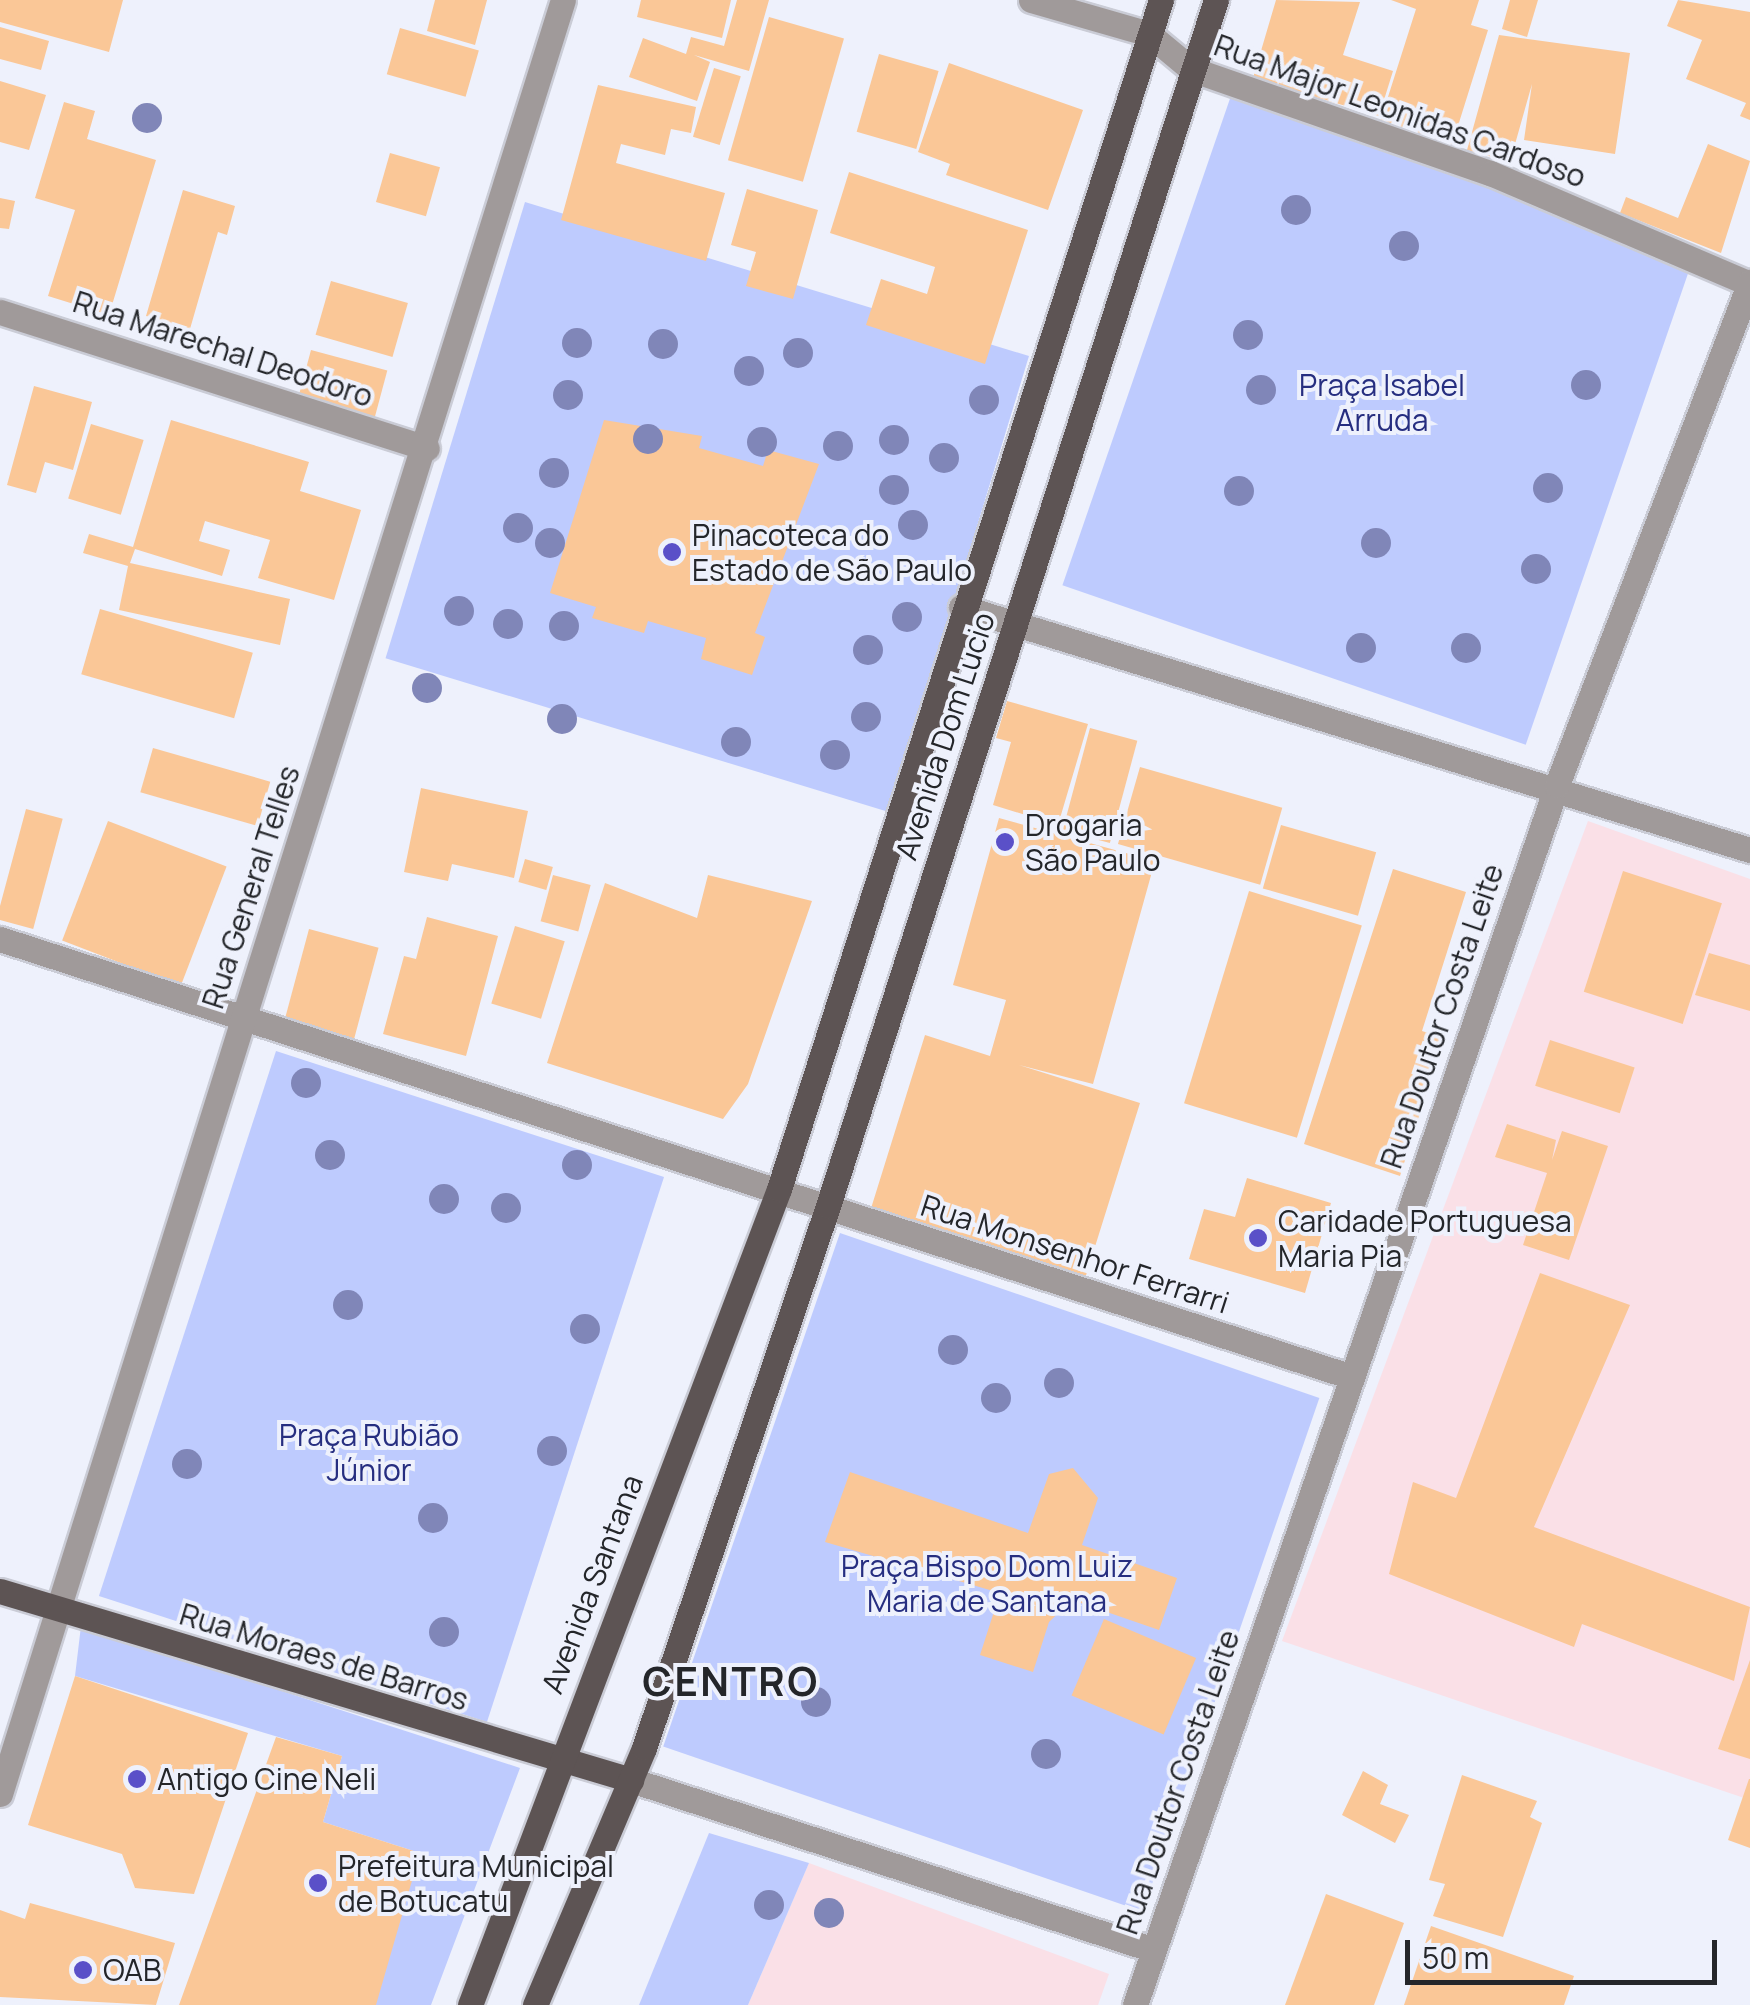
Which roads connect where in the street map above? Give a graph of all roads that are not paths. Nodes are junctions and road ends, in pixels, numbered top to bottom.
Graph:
1 (563, 0) edge
2 (1031, 0) edge
3 (1161, 0) edge
4 (1216, 0) edge
5 (1149, 34) junction
6 (1192, 69) junction
7 (1750, 283) edge
8 (0, 312) edge
9 (427, 448) junction
10 (962, 607) junction
11 (1015, 624) junction
12 (1557, 785) junction
13 (1750, 850) edge
14 (0, 939) edge
15 (244, 1014) junction
16 (779, 1189) junction
17 (828, 1206) junction
18 (1352, 1377) junction
19 (0, 1591) edge
20 (57, 1609) junction
21 (558, 1762) junction
22 (631, 1780) junction
23 (0, 1794) edge
24 (1154, 1950) junction
25 (470, 2005) edge
26 (535, 2005) edge
27 (1135, 2005) edge

1 - 9 street, Rua General Telles
2 - 5 street, Rua Major Leonidas Cardoso
3 - 5 main road, Avenida Dom Lucio
4 - 6 main road, Avenida Dom Lucio
5 - 6 street, Rua Major Leonidas Cardoso
5 - 10 main road, Avenida Dom Lucio
6 - 7 street, Rua Major Leonidas Cardoso
6 - 11 main road, Avenida Dom Lucio
7 - 12 street, Rua Doutor Costa Leite
8 - 9 street, Rua Marechal Deodoro
9 - 15 street, Rua General Telles
10 - 11 street
10 - 16 main road, Avenida Dom Lucio
11 - 12 street
11 - 17 main road, Avenida Dom Lucio
12 - 13 street
12 - 18 street, Rua Doutor Costa Leite
14 - 15 street
15 - 16 street
15 - 20 street, Rua General Telles
16 - 17 street, Rua Monsenhor Ferrarri
16 - 21 main road, Avenida Santana
17 - 18 street, Rua Monsenhor Ferrarri
17 - 22 main road
18 - 24 street, Rua Doutor Costa Leite
19 - 20 main road, Rua Moraes de Barros
20 - 21 main road, Rua Moraes de Barros
20 - 23 street, Rua General Telles
21 - 22 main road, Rua Moraes de Barros
21 - 25 main road, Avenida Santana
22 - 24 street
22 - 26 main road
24 - 27 street, Rua Doutor Costa Leite

